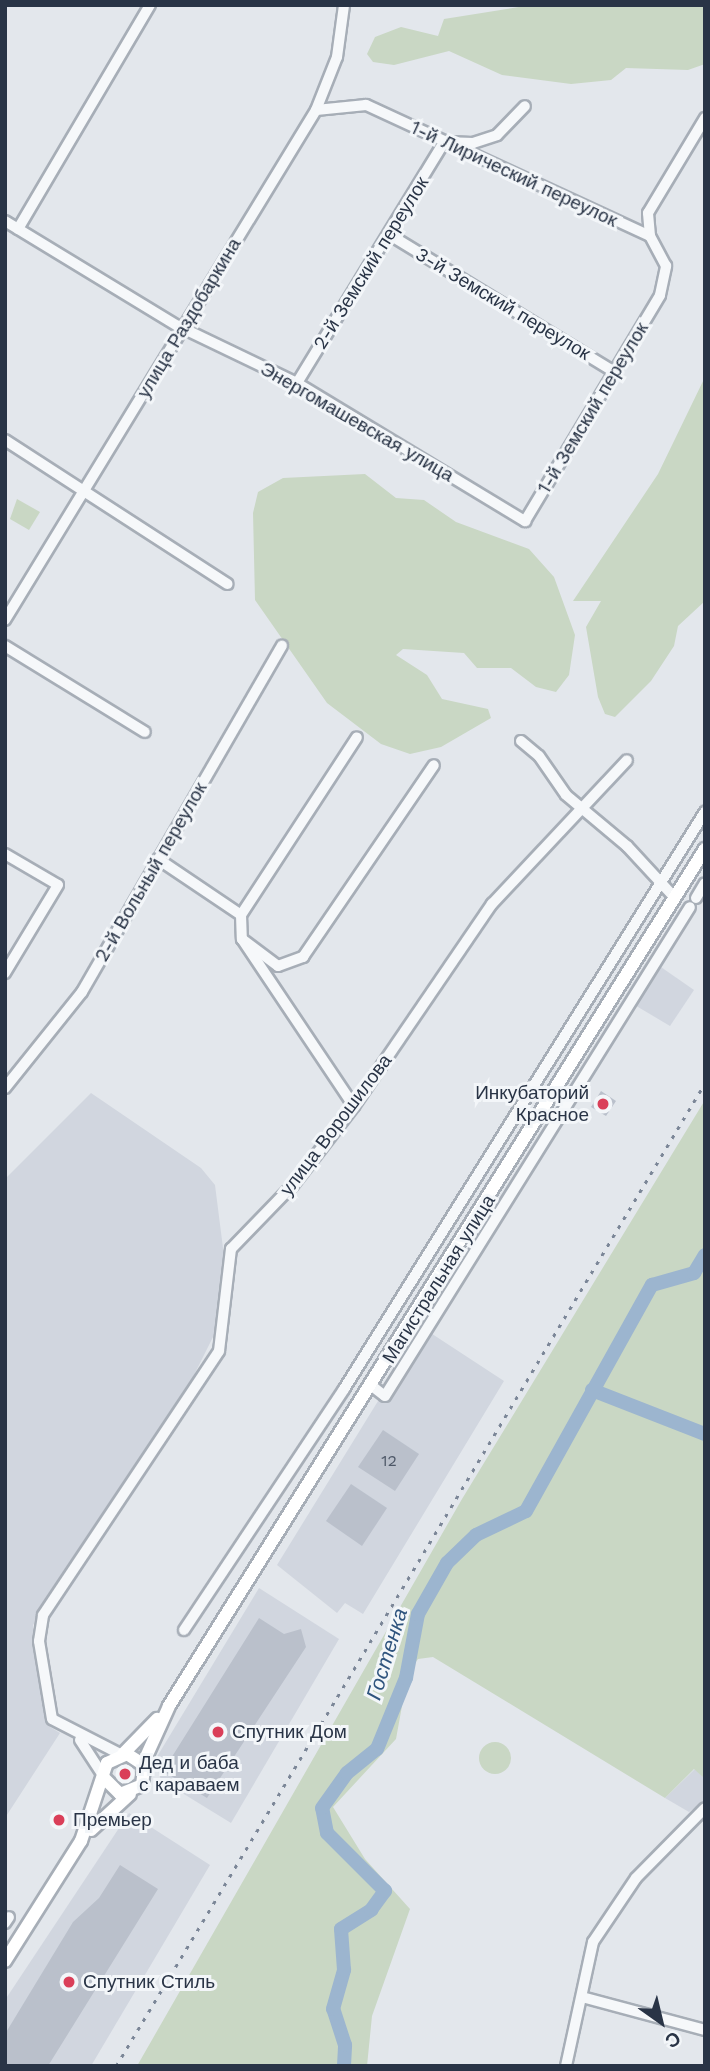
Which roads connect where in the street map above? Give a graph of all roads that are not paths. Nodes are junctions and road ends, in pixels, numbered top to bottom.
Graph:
1 (150, 5) edge
2 (344, 5) edge
3 (525, 106) dead end
4 (316, 110) junction
5 (705, 118) edge
6 (444, 142) junction
7 (5, 221) edge
8 (18, 229) junction
9 (390, 235) junction
10 (650, 236) junction
11 (182, 328) junction
12 (616, 373) junction
13 (297, 383) junction
14 (5, 440) edge
15 (86, 489) junction
16 (525, 521) joint
17 (228, 584) dead end
18 (5, 620) edge
19 (5, 646) edge
20 (282, 646) dead end
21 (145, 732) dead end
22 (357, 737) dead end
23 (521, 741) dead end
24 (626, 760) dead end
25 (434, 765) dead end
26 (580, 810) junction
27 (705, 812) edge
28 (705, 849) edge
29 (5, 854) edge
30 (158, 859) junction
31 (661, 883) junction
32 (705, 883) edge
33 (674, 897) junction
34 (241, 915) junction
35 (242, 939) junction
36 (5, 973) edge
37 (5, 1088) edge
38 (354, 1106) junction
39 (372, 1386) junction
40 (184, 1630) dead end
41 (169, 1706) junction
42 (77, 1737) junction
43 (121, 1754) junction
44 (144, 1765) junction
45 (105, 1778) junction
46 (130, 1794) junction
47 (705, 1808) edge
48 (81, 1841) junction
49 (5, 1961) edge
50 (582, 1997) junction
51 (705, 2030) edge
52 (566, 2066) edge

1 - 8 street
2 - 4 street, улица Раздобаркина
3 - 6 street
4 - 6 street, 1-й Лирический переулок
4 - 11 street, улица Раздобаркина
5 - 10 street
6 - 9 street, 2-й Земский переулок
6 - 10 street, 1-й Лирический переулок
7 - 8 street, Энергомашевская улица
8 - 11 street, Энергомашевская улица
9 - 12 street, 3-й Земский переулок
9 - 13 street, 2-й Земский переулок
10 - 12 street, 1-й Земский переулок
11 - 13 street, Энергомашевская улица
11 - 15 street, улица Раздобаркина
12 - 16 street, 1-й Земский переулок
13 - 16 street, Энергомашевская улица
14 - 15 street
15 - 17 street
15 - 18 street, улица Раздобаркина
19 - 21 street
20 - 30 street, 2-й Вольный переулок
22 - 34 street
23 - 26 street
24 - 26 street, улица Ворошилова
25 - 35 street
26 - 31 street
26 - 38 street, улица Ворошилова
27 - 31 street
28 - 33 main road, Магистральная улица
29 - 36 street
30 - 34 street
30 - 37 street, 2-й Вольный переулок
31 - 33 street
31 - 40 street
32 - 39 street
33 - 39 main road, Магистральная улица
34 - 35 street
35 - 38 street
38 - 42 street, улица Ворошилова
39 - 41 main road, Магистральная улица
41 - 43 main road, Магистральная улица
41 - 44 main road, Магистральная улица
42 - 43 street
42 - 45 street
43 - 44 main road
43 - 45 main road, Магистральная улица
44 - 46 main road, Магистральная улица
45 - 46 main road
45 - 48 main road, Магистральная улица
46 - 48 main road, Магистральная улица
47 - 50 street
48 - 49 main road, Магистральная улица
50 - 51 street
50 - 52 street

